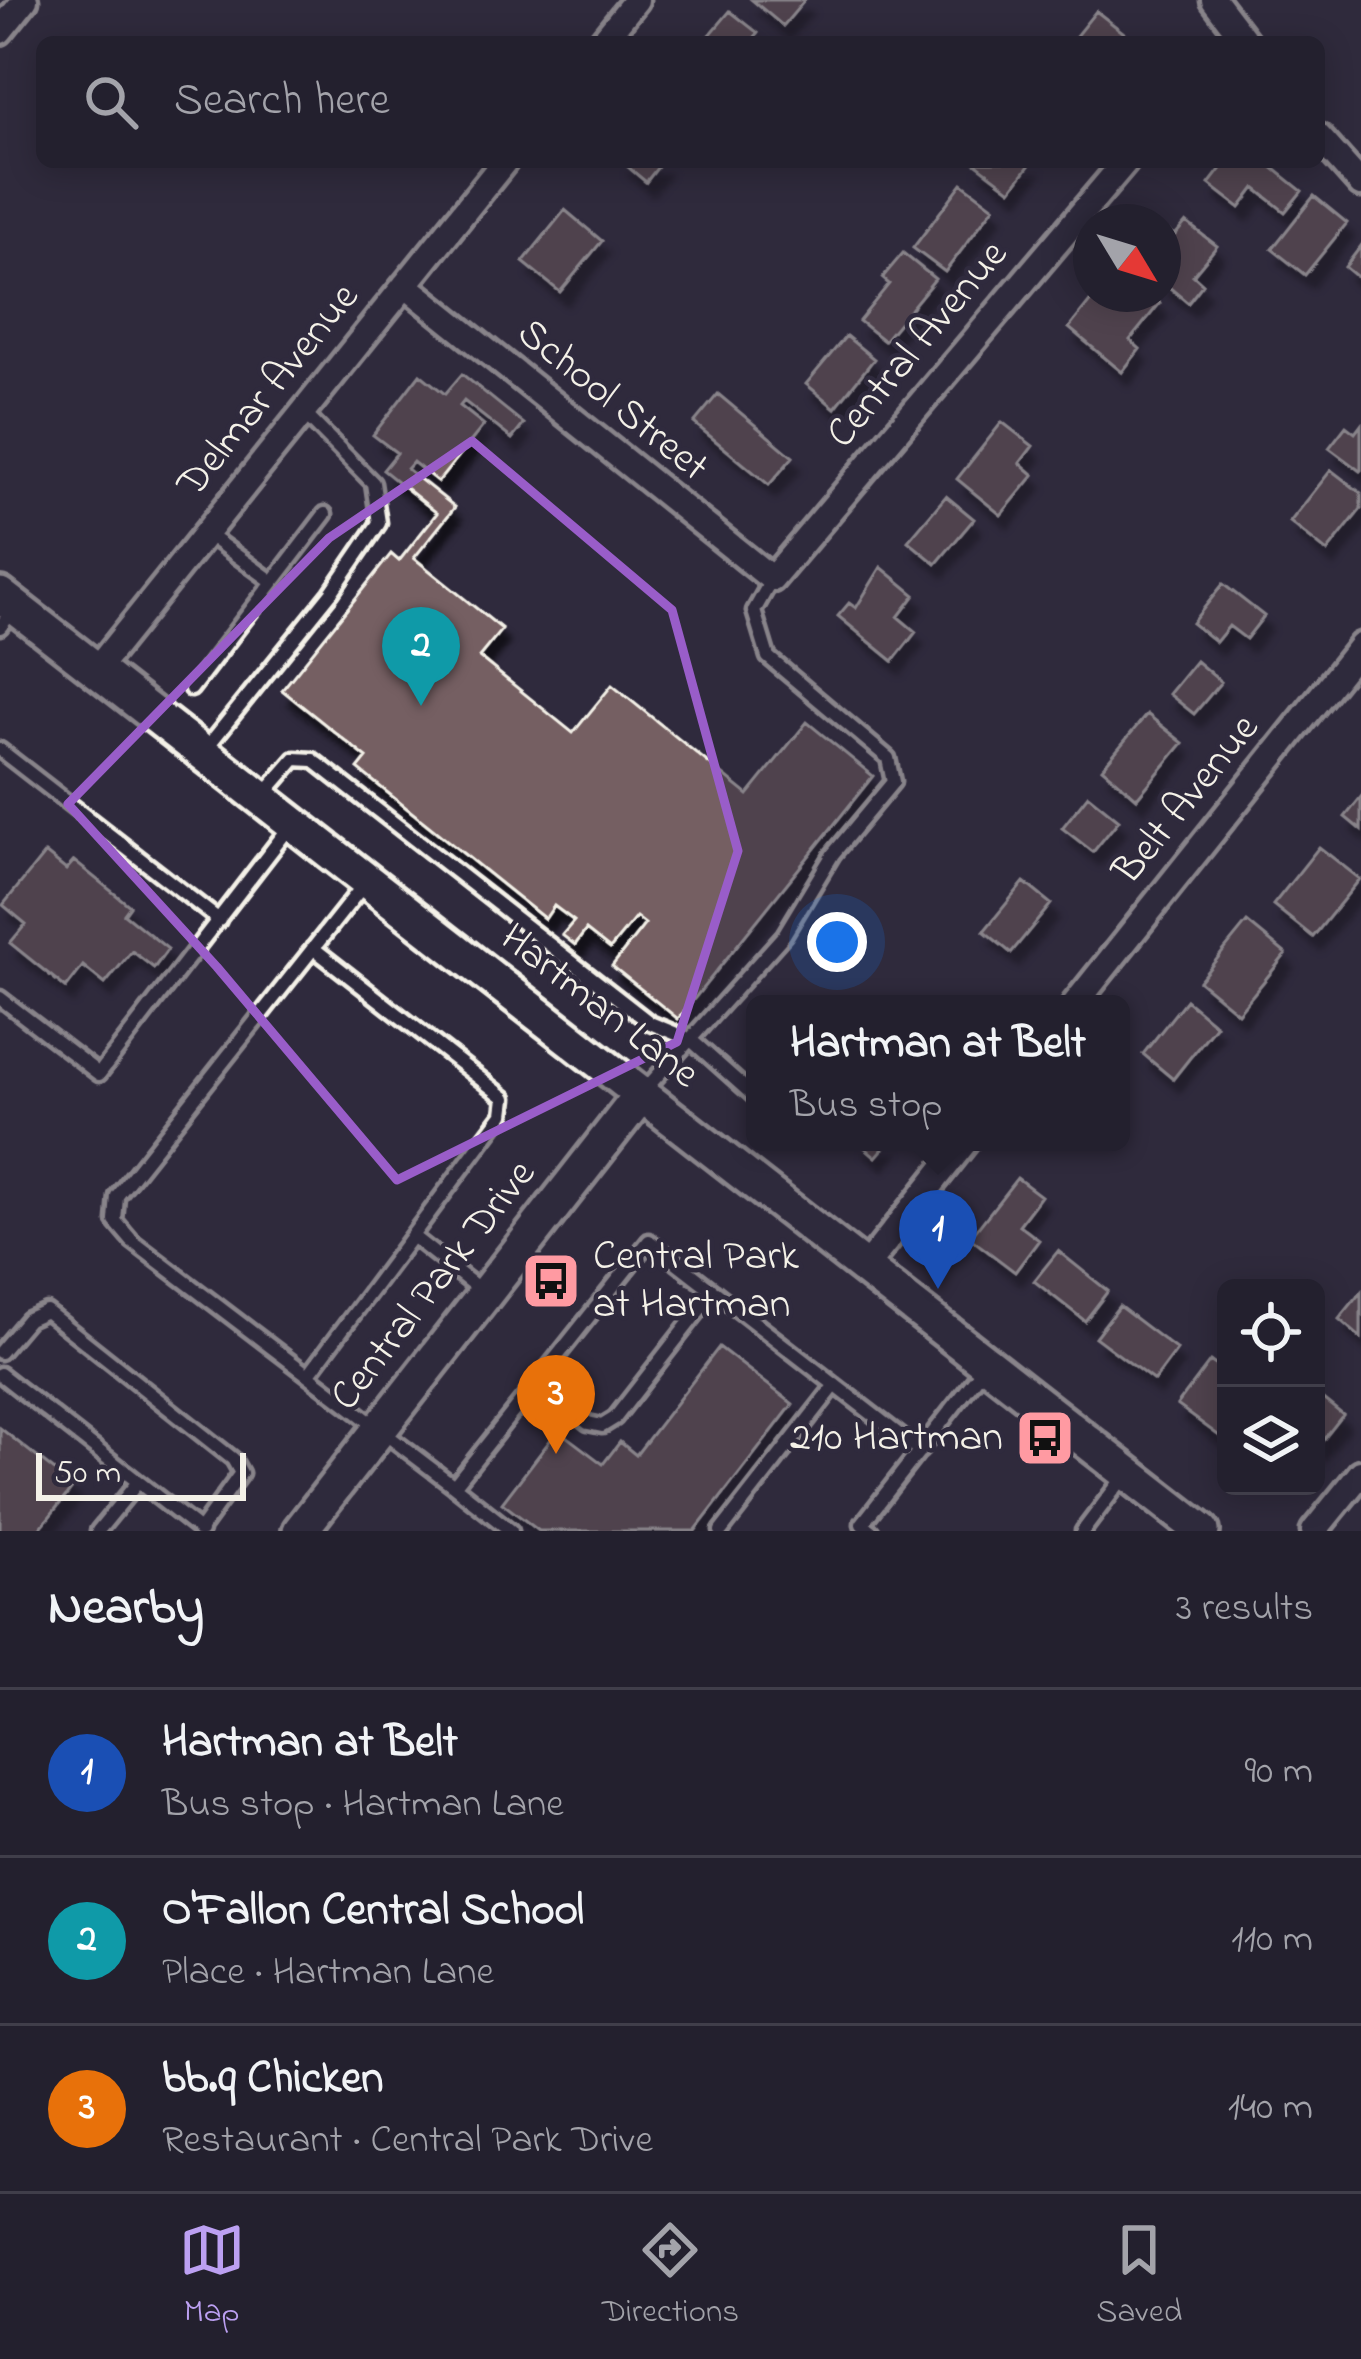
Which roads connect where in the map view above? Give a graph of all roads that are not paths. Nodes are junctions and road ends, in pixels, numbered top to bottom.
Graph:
1 (25, 0) edge
2 (636, 0) edge
3 (1214, 0) edge
4 (0, 31) edge
5 (607, 36) edge
6 (1241, 36) edge
7 (1325, 143) edge
8 (499, 168) edge
9 (1120, 168) edge
10 (1361, 184) edge
11 (404, 285) junction
12 (303, 412) junction
13 (325, 514) dead end
14 (206, 533) junction
15 (772, 579) junction
16 (273, 582) junction
17 (5, 610) edge
18 (1361, 646) edge
19 (96, 670) junction
20 (191, 689) dead end
21 (0, 751) edge
22 (202, 753) junction
23 (260, 799) junction
24 (292, 824) junction
25 (366, 882) junction
26 (218, 920) junction
27 (313, 948) junction
28 (1082, 995) edge
29 (0, 998) edge
30 (692, 1040) junction
31 (746, 1089) edge
32 (640, 1096) junction
33 (958, 1151) edge
34 (412, 1236) junction
35 (862, 1270) junction
36 (714, 1291) junction
37 (485, 1294) junction
38 (0, 1352) edge
39 (987, 1365) junction
40 (0, 1374) edge
41 (309, 1374) junction
42 (537, 1383) junction
43 (835, 1385) junction
44 (381, 1428) junction
45 (920, 1450) junction
46 (1361, 1473) edge
47 (1127, 1474) junction
48 (138, 1482) junction
49 (454, 1486) junction
50 (98, 1531) edge
51 (200, 1531) edge
52 (300, 1531) edge
53 (512, 1531) edge
54 (721, 1531) edge
55 (871, 1531) edge
56 (1083, 1531) edge
57 (1202, 1531) edge
58 (1314, 1531) edge

1 - 4 street
2 - 5 street
3 - 6 street
7 - 10 street
8 - 11 street, Delmar Avenue
9 - 15 street, Central Avenue
11 - 12 street, Delmar Avenue
11 - 15 street, School Street
12 - 14 street, Delmar Avenue
12 - 22 lane
13 - 16 lane
14 - 16 lane
14 - 19 street, Delmar Avenue
15 - 30 lane
16 - 20 lane
17 - 19 street, Hartman Lane
18 - 28 street, Belt Avenue
19 - 22 street, Hartman Lane
21 - 26 lane
22 - 23 street, Hartman Lane
23 - 24 street, Hartman Lane
23 - 30 lane
24 - 25 street, Hartman Lane
24 - 26 lane
25 - 27 lane
25 - 32 street, Hartman Lane
26 - 29 lane
27 - 34 lane
27 - 41 lane
30 - 31 lane
30 - 32 lane
32 - 35 street, Hartman Lane
32 - 37 street, Central Park Drive
33 - 35 street
34 - 37 lane
34 - 41 lane
35 - 39 street, Hartman Lane
36 - 42 lane
36 - 42 lane
36 - 43 lane
37 - 44 street, Central Park Drive
38 - 51 lane
39 - 45 lane
39 - 47 street, Hartman Lane
40 - 48 lane
41 - 44 lane
42 - 49 lane
43 - 45 lane
43 - 54 lane
44 - 49 lane
44 - 52 street, Central Park Drive
45 - 55 lane
46 - 58 street
47 - 56 lane
47 - 57 street, Hartman Lane
48 - 50 lane
48 - 51 lane
49 - 53 lane

